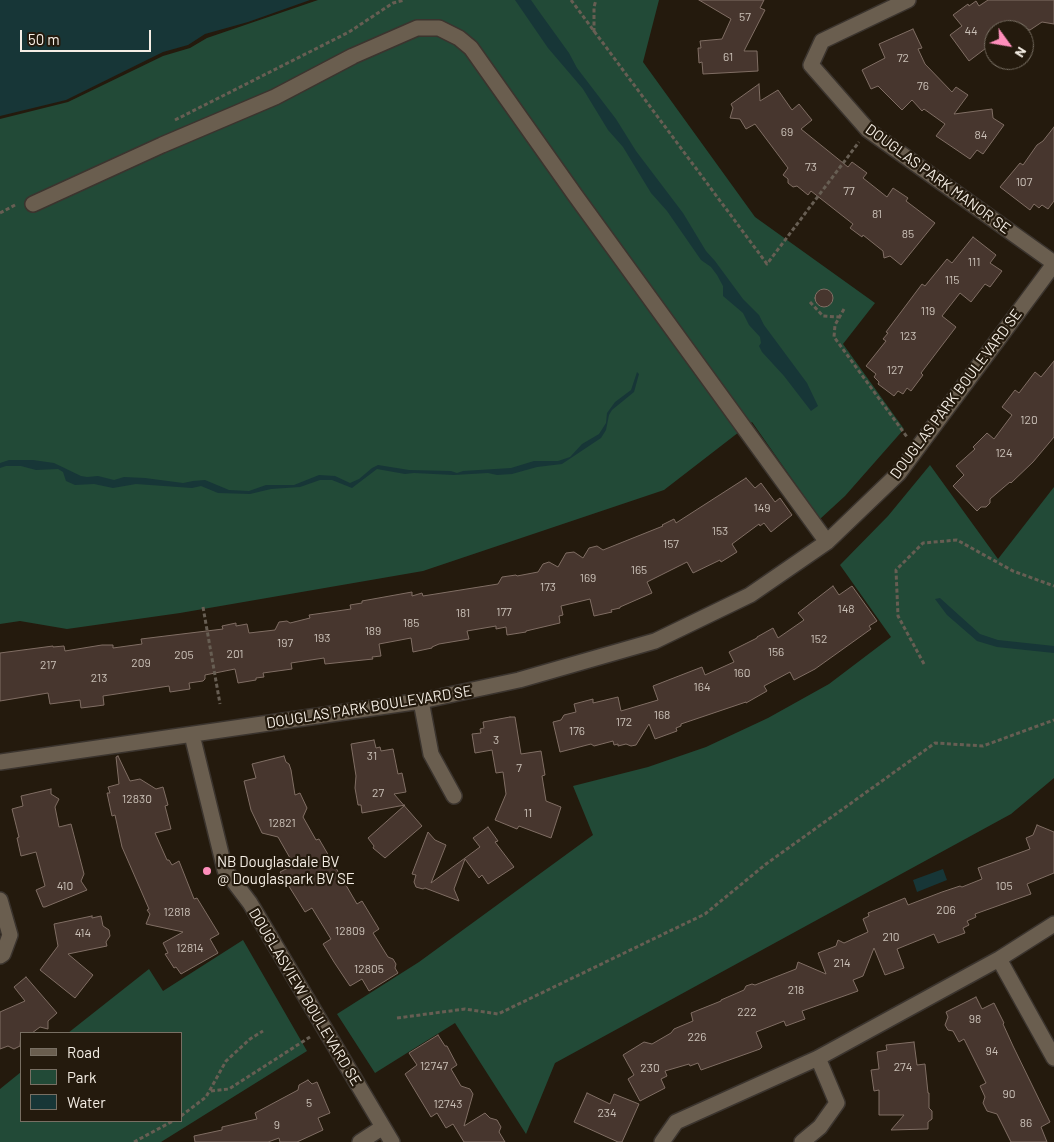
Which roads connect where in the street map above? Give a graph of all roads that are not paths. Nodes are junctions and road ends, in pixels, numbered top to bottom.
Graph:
1 (908, 0) edge
2 (33, 204) dead end
3 (1054, 264) edge
4 (827, 542) junction
5 (421, 701) junction
6 (192, 735) junction
7 (0, 762) edge
8 (454, 796) dead end
9 (0, 900) edge
10 (1054, 924) edge
11 (0, 956) edge
12 (999, 959) junction
13 (818, 1058) junction
14 (1054, 1058) edge
15 (383, 1127) junction
16 (360, 1142) edge
17 (392, 1142) edge
18 (662, 1142) edge
19 (802, 1142) edge

1 - 3 street, DOUGLAS PARK MANOR SE
2 - 4 street
3 - 4 street, DOUGLAS PARK BOULEVARD SE
4 - 5 street, DOUGLAS PARK BOULEVARD SE
5 - 6 street, DOUGLAS PARK BOULEVARD SE
5 - 8 street
6 - 7 street, DOUGLAS PARK BOULEVARD SE
6 - 15 street, DOUGLASVIEW BOULEVARD SE
9 - 11 street
10 - 12 street
12 - 13 street
12 - 14 street
13 - 18 street
13 - 19 street
15 - 16 street
15 - 17 street, DOUGLASVIEW BOULEVARD SE

